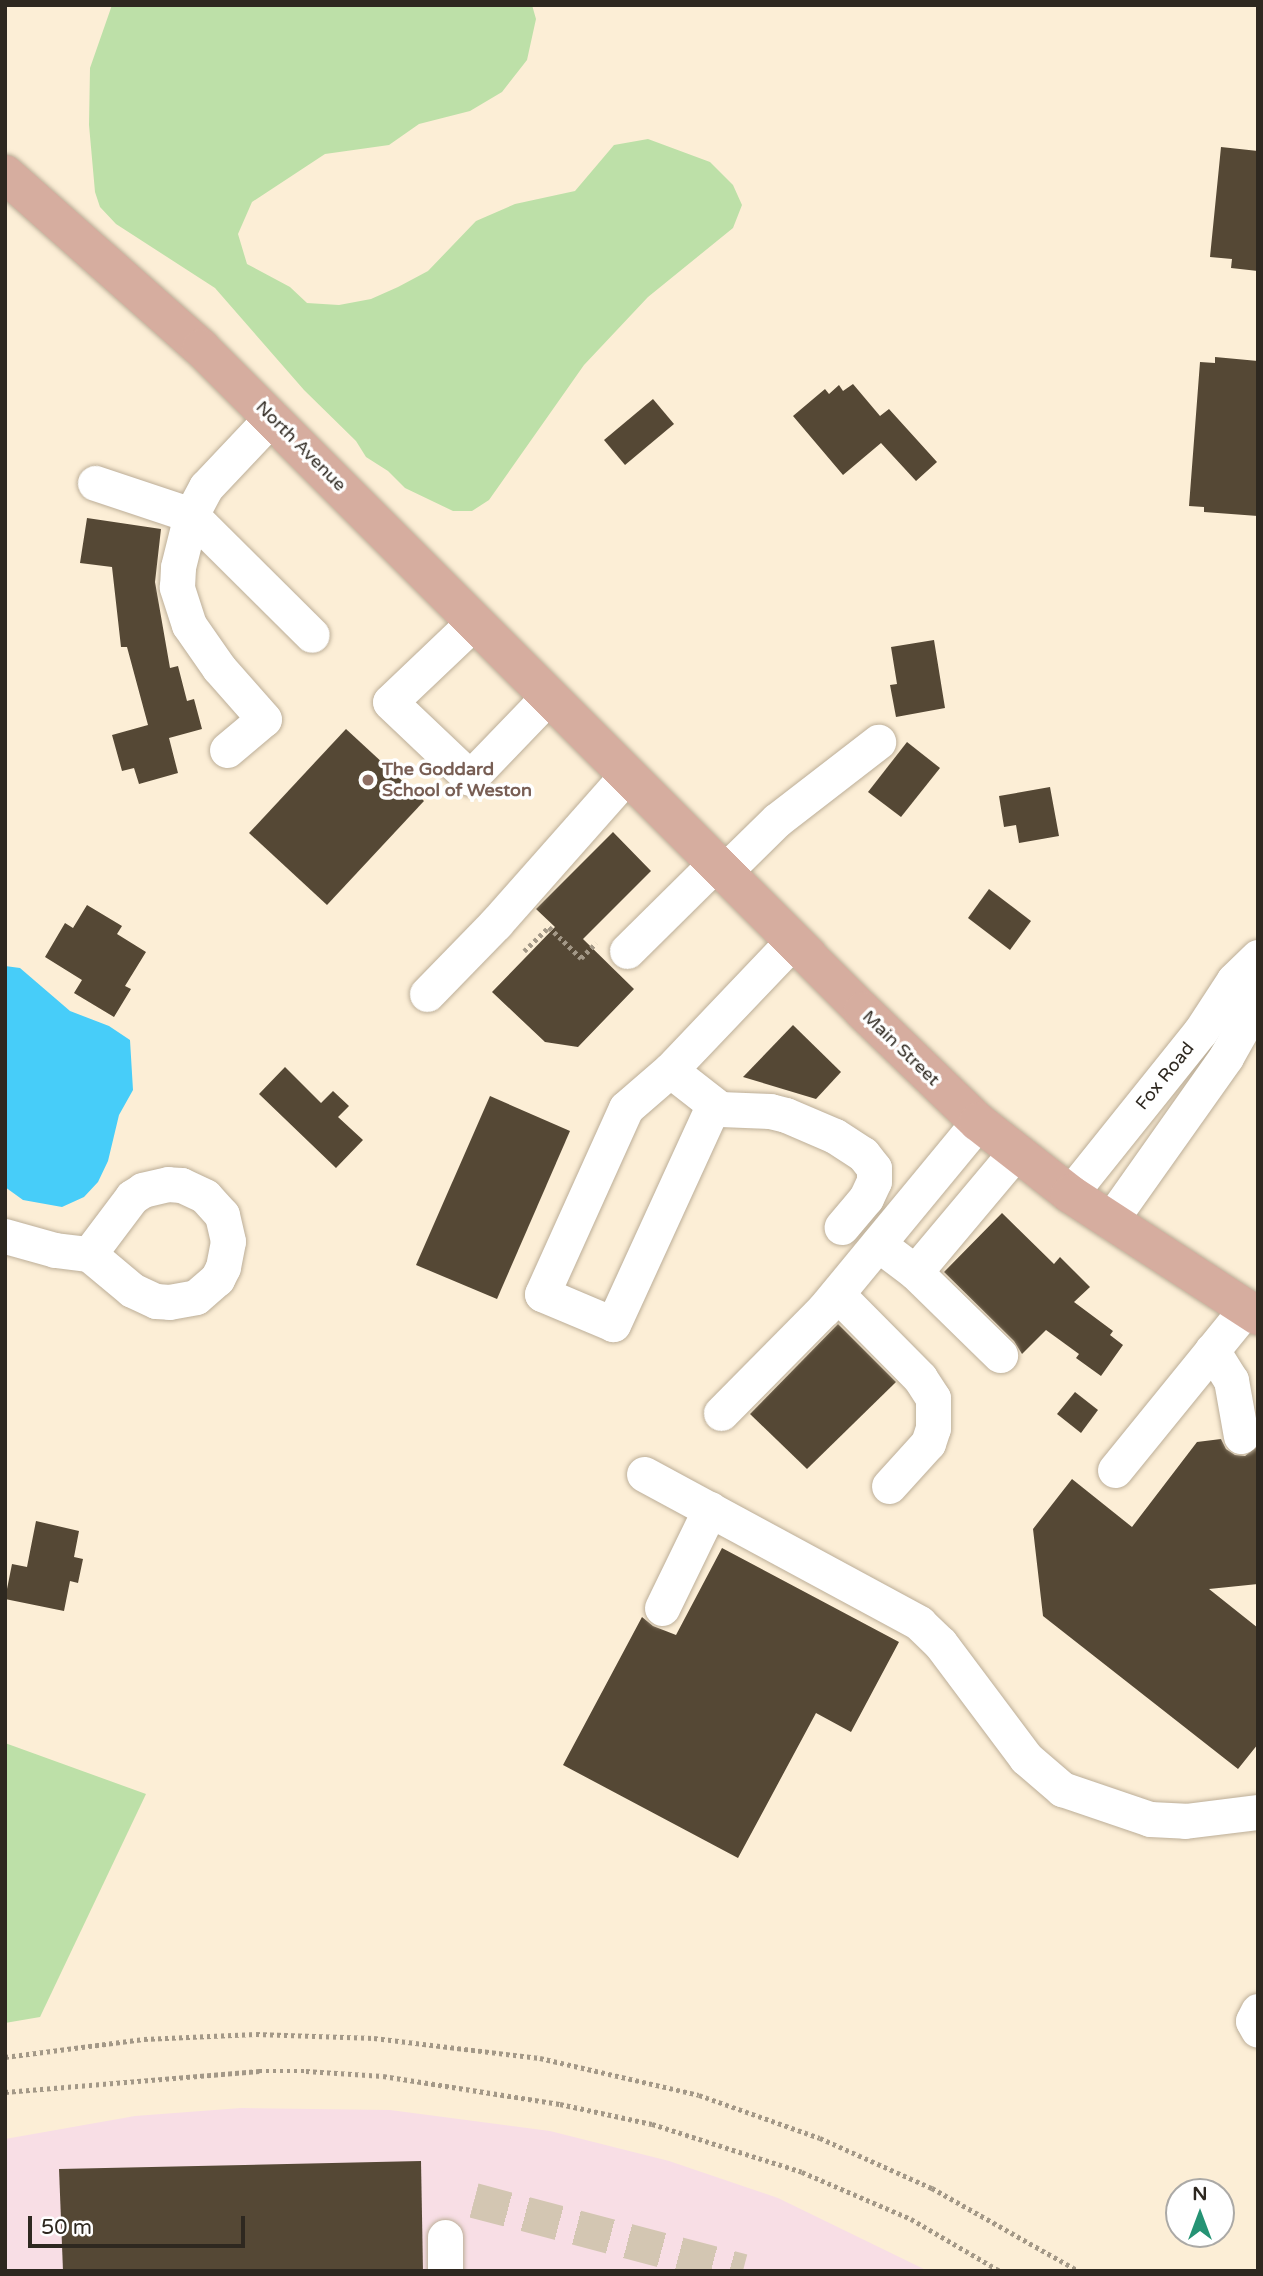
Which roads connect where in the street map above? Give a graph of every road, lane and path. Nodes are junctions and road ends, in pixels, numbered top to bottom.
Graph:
1 (5, 174) edge
2 (272, 417) junction
3 (95, 483) dead end
4 (191, 515) junction
5 (475, 621) junction
6 (313, 635) dead end
7 (549, 696) junction
8 (584, 731) joint
9 (878, 742) dead end
10 (227, 750) dead end
11 (628, 775) junction
12 (720, 867) junction
13 (793, 941) junction
14 (524, 951) dead end
15 (626, 951) joint
16 (1258, 957) edge
17 (1258, 992) edge
18 (427, 994) dead end
19 (1182, 1055) junction
20 (670, 1070) junction
21 (1216, 1072) junction
22 (713, 1106) junction
23 (978, 1122) junction
24 (1015, 1153) junction
25 (1070, 1194) junction
26 (1110, 1221) junction
27 (842, 1227) dead end
28 (5, 1236) edge
29 (878, 1244) junction
30 (89, 1254) dead end
31 (915, 1272) junction
32 (837, 1294) junction
33 (1252, 1313) edge
34 (1212, 1350) junction
35 (1000, 1355) dead end
36 (721, 1413) dead end
37 (1241, 1436) dead end
38 (1115, 1471) dead end
39 (644, 1474) dead end
40 (889, 1486) dead end
41 (710, 1509) junction
42 (662, 1608) dead end
43 (1258, 1812) edge
44 (1258, 2011) edge
45 (1258, 2031) edge
46 (5, 2057) edge
47 (5, 2092) edge
48 (445, 2236) dead end
49 (445, 2271) edge
50 (1000, 2271) edge
51 (1079, 2271) edge

1 - 2 main road, North Avenue
2 - 4 street
2 - 5 main road, North Avenue
3 - 4 street
4 - 6 street
4 - 10 street
5 - 7 main road, North Avenue
5 - 7 street
7 - 8 main road, North Avenue
8 - 11 main road, Main Street
9 - 12 street
11 - 12 main road, Main Street
11 - 18 street
12 - 13 main road, Main Street
12 - 15 street
13 - 20 street
13 - 23 main road, Main Street
14 - 15 path
16 - 19 street, Fox Road
17 - 21 street, Fox Road
19 - 21 street
19 - 25 street, Fox Road
20 - 22 street
20 - 22 street
21 - 26 street, Fox Road
22 - 27 street
23 - 24 main road, Main Street
23 - 29 street
24 - 25 main road, Main Street
24 - 31 street
25 - 26 main road, Main Street
26 - 33 main road, Main Street
28 - 30 street
29 - 31 street
29 - 32 street
31 - 35 street
32 - 36 street
32 - 40 street
33 - 34 street
34 - 37 street
34 - 38 street
39 - 41 street
41 - 42 street
41 - 43 street
44 - 45 street
46 - 51 path
47 - 50 path
48 - 49 street

